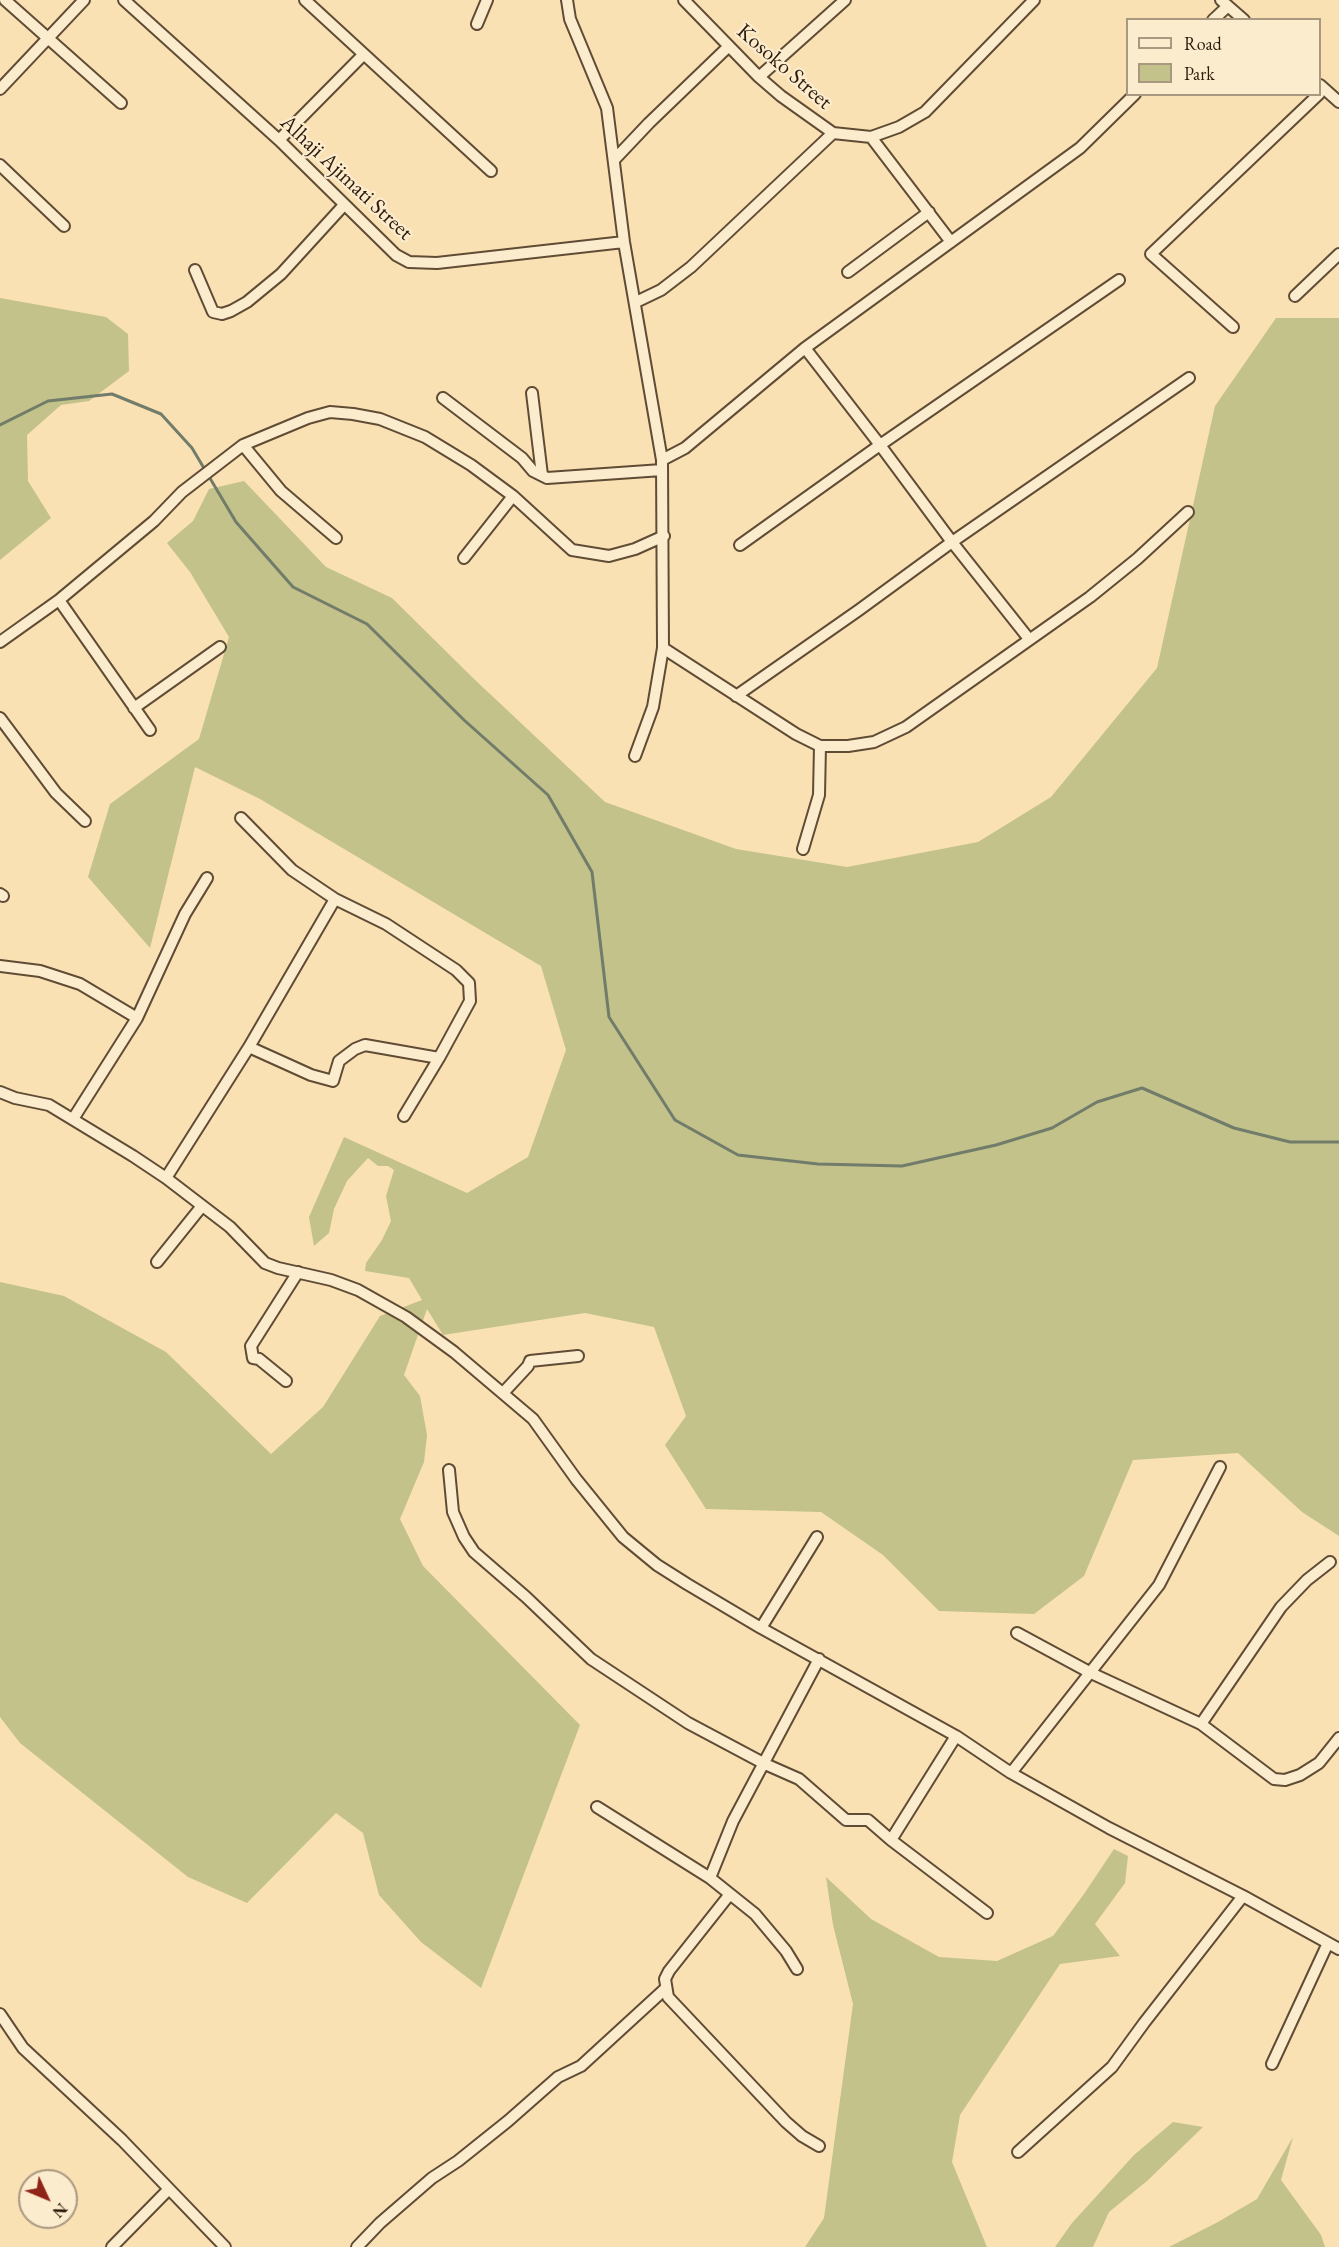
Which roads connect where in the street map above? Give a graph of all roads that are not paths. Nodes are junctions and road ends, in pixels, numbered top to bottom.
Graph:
1 (5, 0) edge
2 (84, 0) edge
3 (124, 0) edge
4 (305, 0) edge
5 (487, 0) edge
6 (567, 0) edge
7 (684, 0) edge
8 (845, 0) edge
9 (1034, 0) edge
10 (1224, 3) edge
11 (1214, 18) edge
12 (1242, 18) edge
13 (477, 24) dead end
14 (48, 38) junction
15 (728, 47) junction
16 (363, 55) junction
17 (759, 77) junction
18 (0, 90) edge
19 (1321, 91) edge
20 (1133, 96) edge
21 (1316, 96) edge
22 (1339, 102) edge
23 (121, 103) dead end
24 (833, 133) junction
25 (871, 136) junction
26 (279, 140) junction
27 (614, 160) junction
28 (0, 165) edge
29 (491, 171) dead end
30 (344, 205) junction
31 (929, 212) junction
32 (64, 226) dead end
33 (624, 242) junction
34 (951, 242) junction
35 (1339, 254) edge
36 (195, 270) dead end
37 (848, 272) dead end
38 (1119, 280) dead end
39 (1296, 296) dead end
40 (636, 302) junction
41 (1233, 327) dead end
42 (805, 348) junction
43 (1189, 378) dead end
44 (532, 393) dead end
45 (443, 398) dead end
46 (243, 445) junction
47 (880, 445) junction
48 (662, 465) junction
49 (542, 476) junction
50 (513, 496) junction
51 (1188, 512) dead end
52 (664, 536) junction
53 (336, 538) dead end
54 (952, 542) junction
55 (740, 545) dead end
56 (464, 558) dead end
57 (59, 600) junction
58 (1029, 639) junction
59 (0, 642) edge
60 (220, 647) dead end
61 (663, 648) junction
62 (736, 696) junction
63 (134, 708) junction
64 (0, 718) edge
65 (150, 730) dead end
66 (820, 746) junction
67 (635, 756) dead end
68 (241, 819) dead end
69 (86, 821) dead end
70 (803, 849) dead end
71 (207, 878) dead end
72 (335, 900) junction
73 (0, 966) edge
74 (137, 1018) junction
75 (249, 1047) junction
76 (439, 1058) junction
77 (0, 1092) edge
78 (404, 1116) dead end
79 (73, 1119) junction
80 (166, 1178) junction
81 (202, 1206) junction
82 (157, 1262) dead end
83 (298, 1272) junction
84 (578, 1356) dead end
85 (286, 1381) dead end
86 (503, 1393) junction
87 (1220, 1467) dead end
88 (449, 1470) dead end
89 (816, 1538) dead end
90 (1330, 1562) dead end
91 (761, 1628) junction
92 (1017, 1633) dead end
93 (819, 1659) junction
94 (1091, 1673) junction
95 (1201, 1724) junction
96 (956, 1736) junction
97 (1339, 1738) edge
98 (765, 1764) junction
99 (1011, 1773) junction
100 (597, 1807) dead end
101 (891, 1840) junction
102 (710, 1878) junction
103 (730, 1894) junction
104 (1244, 1896) junction
105 (987, 1913) dead end
106 (1328, 1943) junction
107 (1339, 1949) edge
108 (797, 1969) dead end
109 (665, 1989) junction
110 (0, 2014) edge
111 (1272, 2064) dead end
112 (819, 2146) dead end
113 (1018, 2152) dead end
114 (168, 2190) junction
115 (112, 2247) edge
116 (225, 2247) edge
117 (357, 2247) edge

1 - 14 street
2 - 14 street
3 - 26 street, Alhaji Ajimati Street
4 - 16 street
5 - 13 street
6 - 27 street
7 - 15 street, Kosoko Street
8 - 17 street
9 - 25 street, Kosoko Street
10 - 11 street
10 - 12 street
14 - 18 street
14 - 23 street
15 - 17 street, Kosoko Street
15 - 27 street
16 - 26 street
16 - 29 street
17 - 24 street, Kosoko Street
19 - 22 street
20 - 34 street
21 - 41 street
24 - 25 street, Kosoko Street
24 - 40 street
25 - 31 street
26 - 30 street, Alhaji Ajimati Street
27 - 33 street
28 - 32 street
30 - 33 street, Alhaji Ajimati Street
30 - 36 street
31 - 34 street
31 - 37 street
33 - 40 street
34 - 42 street
35 - 39 street
38 - 47 street
40 - 48 street
42 - 47 street
42 - 48 street
43 - 54 street
44 - 49 street
45 - 49 street
46 - 50 street
46 - 53 street
46 - 57 street
47 - 54 street
47 - 55 street
48 - 49 street
48 - 52 street
50 - 52 street
50 - 56 street
51 - 58 street
52 - 61 street
54 - 58 street
54 - 62 street
57 - 59 street
57 - 63 street
58 - 66 street
60 - 63 street
61 - 62 street
61 - 67 street
62 - 66 street
63 - 65 street
64 - 69 street
66 - 70 street
68 - 72 street
71 - 74 street
72 - 75 street
72 - 76 street
73 - 74 street
74 - 79 street
75 - 76 street
75 - 80 street
76 - 78 street
77 - 79 street
79 - 80 street
80 - 81 street
81 - 82 street
81 - 83 street
83 - 85 street
83 - 86 street
84 - 86 street
86 - 91 street
87 - 94 street
88 - 98 street
89 - 91 street
90 - 95 street
91 - 93 street
92 - 94 street
93 - 96 street
93 - 98 street
94 - 95 street
94 - 99 street
95 - 97 street
96 - 99 street
96 - 101 street
98 - 101 street
98 - 102 street
99 - 104 street
100 - 102 street
101 - 105 street
102 - 103 street
103 - 108 street
103 - 109 street
104 - 106 street
104 - 113 street
106 - 107 street
106 - 111 street
109 - 112 street
109 - 117 street
110 - 114 street
114 - 115 street
114 - 116 street

